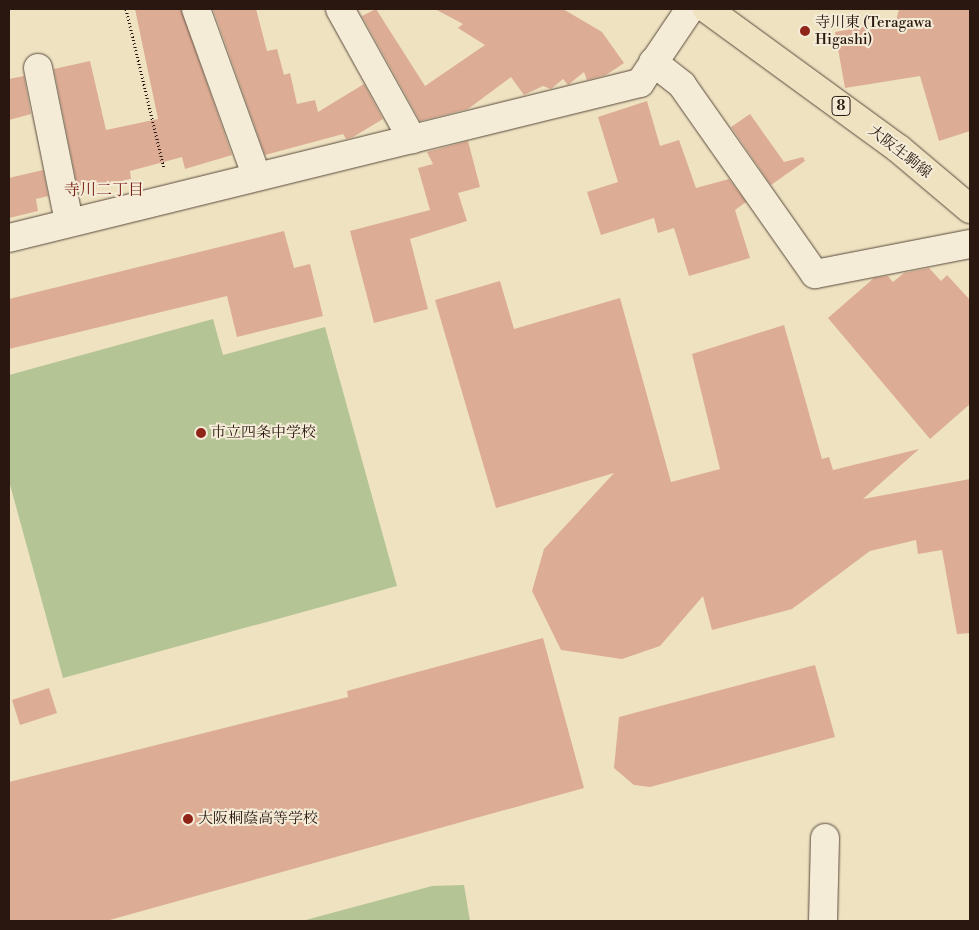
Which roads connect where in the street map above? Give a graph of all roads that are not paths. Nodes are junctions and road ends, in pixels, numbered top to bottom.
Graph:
1 (196, 9) edge
2 (340, 9) edge
3 (690, 9) edge
4 (708, 9) edge
5 (653, 62) junction
6 (38, 68) dead end
7 (412, 139) junction
8 (256, 175) junction
9 (970, 209) edge
10 (70, 222) junction
11 (9, 238) edge
12 (970, 244) edge
13 (826, 838) dead end
14 (823, 921) edge

1 - 8 street
2 - 7 street
3 - 5 street
4 - 9 main road, 大阪生駒線 / 8
5 - 7 street
5 - 12 street
6 - 10 street
7 - 8 street
8 - 10 street
10 - 11 street
13 - 14 street

